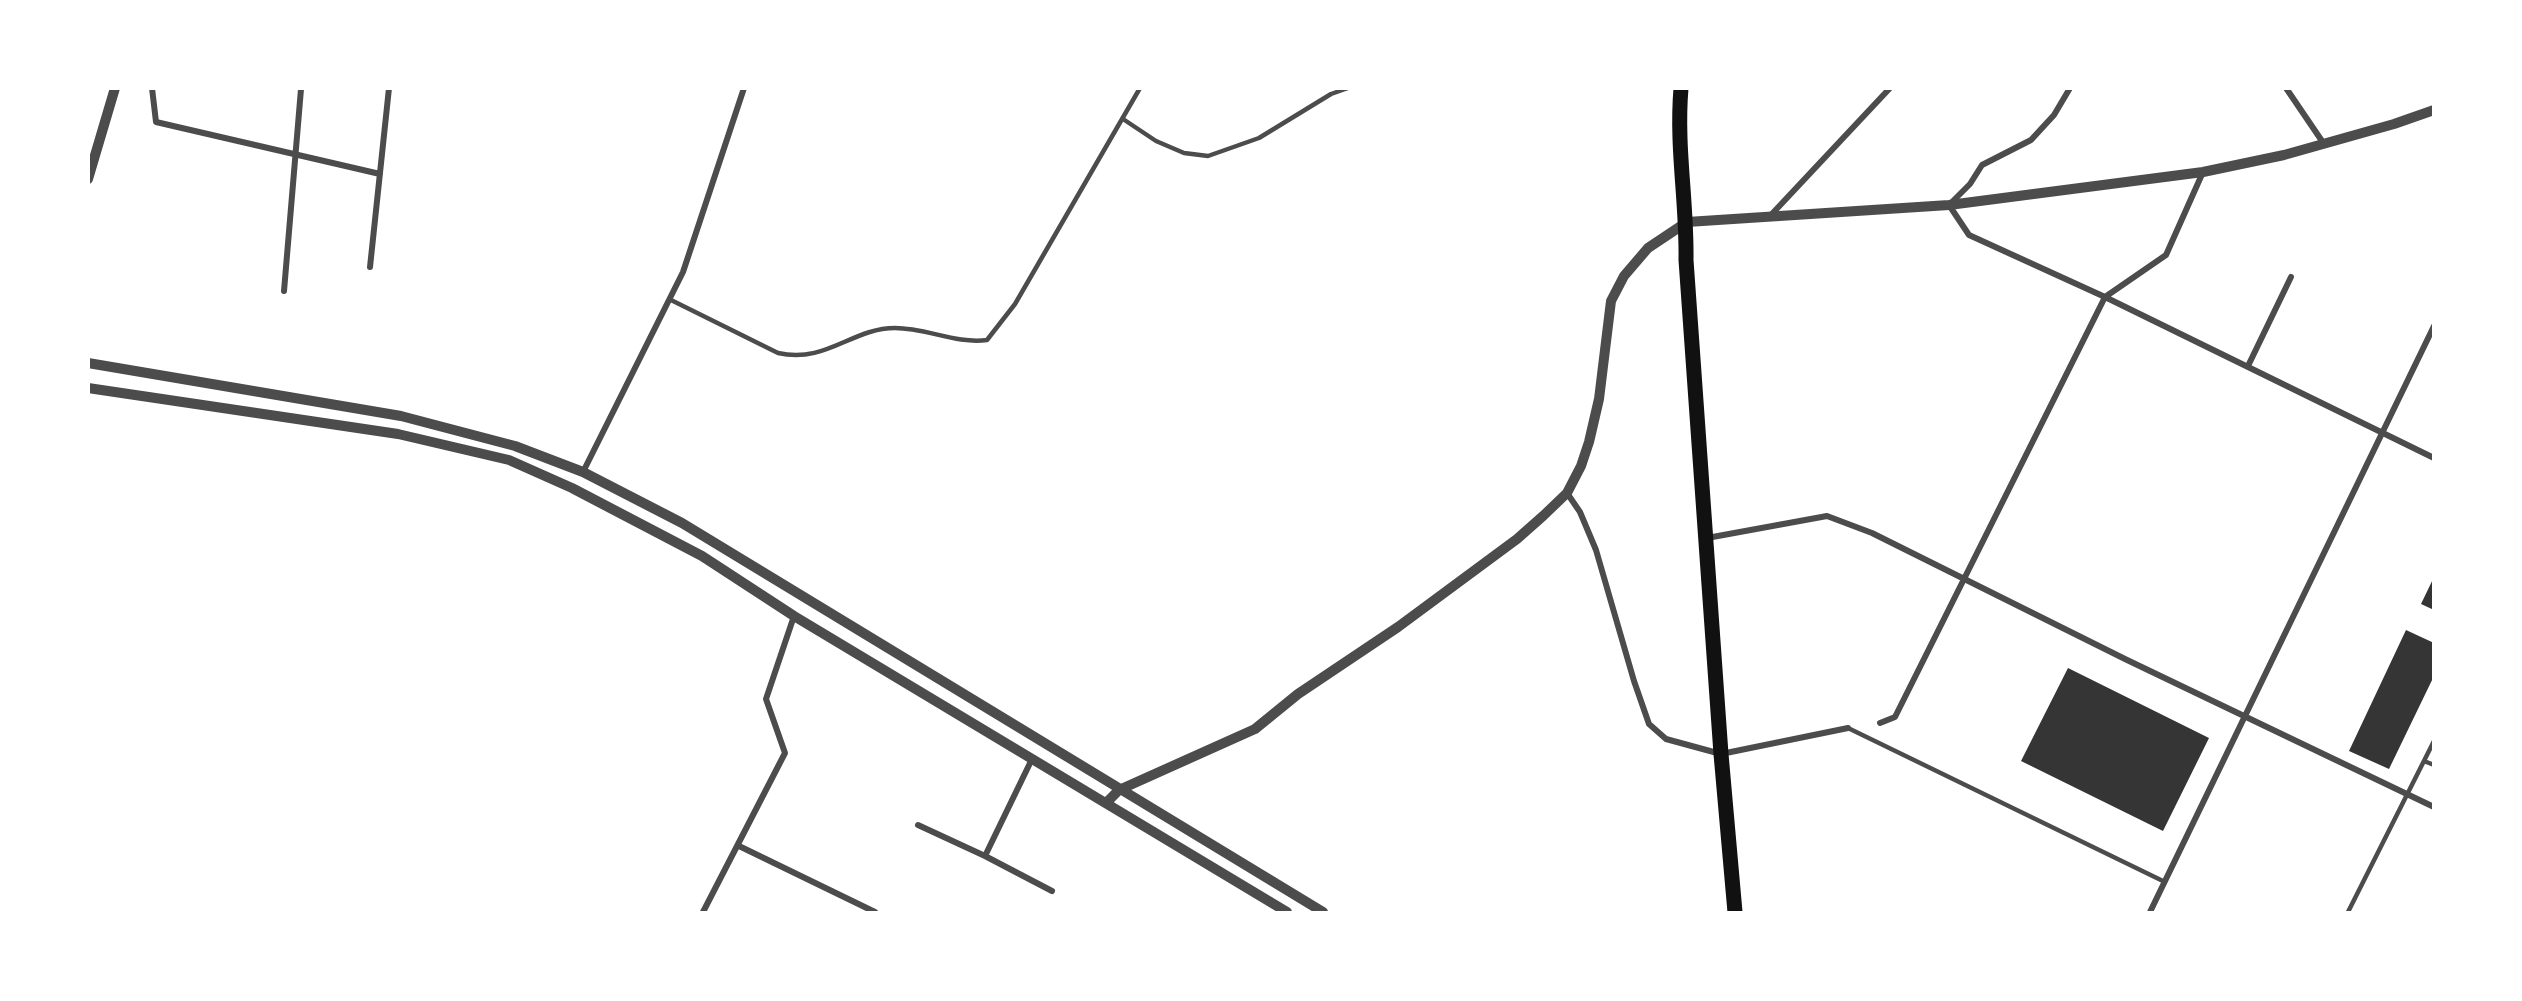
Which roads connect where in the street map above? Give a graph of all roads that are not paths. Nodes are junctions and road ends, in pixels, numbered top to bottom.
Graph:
1 (115, 88) edge
2 (152, 88) edge
3 (389, 88) edge
4 (744, 88) edge
5 (1140, 88) edge
6 (1348, 88) edge
7 (1681, 88) edge
8 (1890, 88) edge
9 (2070, 88) edge
10 (2286, 88) edge
11 (301, 89) edge
12 (2433, 110) edge
13 (1123, 119) junction
14 (2324, 144) junction
15 (296, 153) junction
16 (2203, 171) junction
17 (380, 174) junction
18 (88, 179) edge
19 (1949, 205) junction
20 (1769, 216) junction
21 (1687, 222) junction
22 (370, 267) dead end
23 (2291, 277) dead end
24 (284, 291) dead end
25 (2105, 297) junction
26 (671, 300) junction
27 (2433, 326) edge
28 (88, 363) edge
29 (2248, 366) junction
30 (88, 388) edge
31 (2382, 433) junction
32 (2433, 458) edge
33 (583, 472) junction
34 (1567, 493) junction
35 (1706, 538) junction
36 (1963, 579) junction
37 (794, 616) junction
38 (2245, 717) junction
39 (1880, 723) dead end
40 (1848, 728) joint
41 (2433, 741) edge
42 (1721, 754) junction
43 (1032, 759) junction
44 (2424, 761) junction
45 (2433, 765) edge
46 (1119, 790) junction
47 (2408, 795) junction
48 (1106, 803) junction
49 (2433, 807) edge
50 (918, 825) dead end
51 (739, 846) junction
52 (985, 856) junction
53 (2165, 882) junction
54 (1052, 891) dead end
55 (703, 912) edge
56 (875, 912) edge
57 (1287, 912) edge
58 (1323, 912) edge
59 (1735, 912) edge
60 (2150, 912) edge
61 (2348, 912) edge

1 - 18 street
2 - 15 street
3 - 17 street
4 - 26 street
5 - 13 lane
6 - 13 lane
7 - 21 main road
8 - 20 street
9 - 19 street
10 - 14 street
11 - 15 street
12 - 14 street
13 - 26 lane
14 - 16 street
15 - 17 street
15 - 24 street
16 - 19 street
16 - 25 street
17 - 22 street
19 - 20 street
19 - 25 street
20 - 21 street
21 - 34 street
21 - 35 main road
23 - 29 street
25 - 29 street
25 - 36 street
26 - 33 street
27 - 31 street
28 - 33 street
29 - 31 street
30 - 37 street
31 - 32 street
31 - 38 street
33 - 46 street
34 - 42 street
34 - 46 street
35 - 36 street
35 - 42 main road
36 - 38 street
36 - 39 street
37 - 43 street
37 - 51 street
38 - 47 street
38 - 53 street
40 - 42 street
40 - 53 lane
41 - 44 lane
42 - 59 main road
43 - 48 street
43 - 52 street
44 - 45 lane
44 - 47 lane
46 - 48 street
46 - 58 street
47 - 49 street
47 - 61 lane
48 - 57 street
50 - 52 street
51 - 55 street
51 - 56 street
52 - 54 street
53 - 60 street

